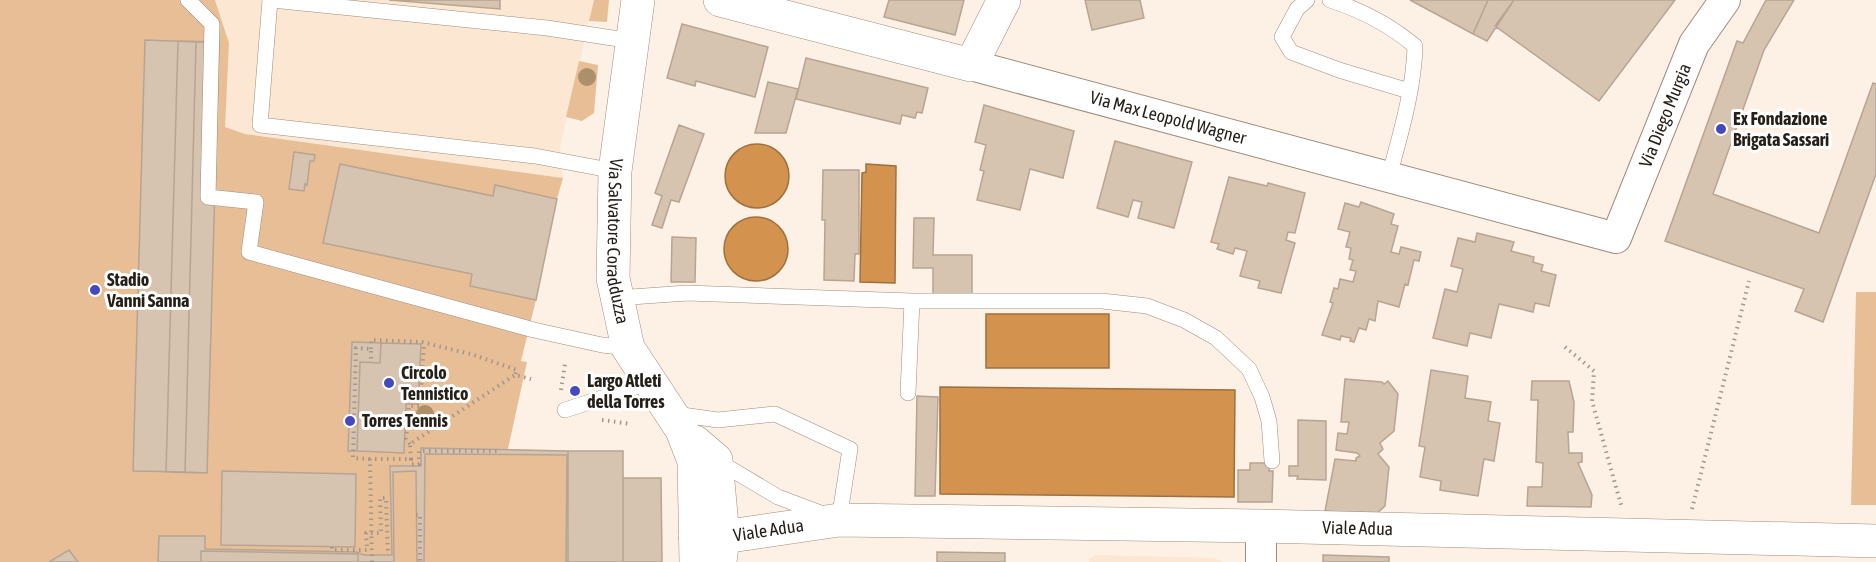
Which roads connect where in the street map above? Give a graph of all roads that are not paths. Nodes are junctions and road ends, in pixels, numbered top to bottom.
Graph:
1 (188, 0) edge
2 (271, 0) edge
3 (638, 0) edge
4 (720, 0) edge
5 (1004, 0) edge
6 (1307, 0) edge
7 (1330, 0) edge
8 (1725, 0) edge
9 (632, 41) junction
10 (971, 65) junction
11 (1409, 91) junction
12 (1392, 165) junction
13 (615, 171) junction
14 (1616, 238) joint
15 (616, 298) junction
16 (912, 301) junction
17 (628, 348) junction
18 (651, 382) junction
19 (908, 393) dead end
20 (565, 410) dead end
21 (677, 422) junction
22 (716, 460) junction
23 (1272, 461) dead end
24 (839, 520) junction
25 (1261, 526) junction
26 (1876, 541) edge
27 (708, 549) edge
28 (1261, 562) edge

1 - 17 lane
2 - 9 lane
2 - 13 lane
3 - 9 main road, Via Salvatore Coradduzza
4 - 10 main road, Via Max Leopold Wagner
5 - 10 main road
6 - 11 lane
7 - 11 lane
8 - 14 street, Via Diego Murgia
9 - 13 main road, Via Salvatore Coradduzza
10 - 12 street, Via Max Leopold Wagner
11 - 12 lane
12 - 14 street, Via Max Leopold Wagner
13 - 15 main road, Via Salvatore Coradduzza
15 - 16 lane
15 - 17 main road, Via Salvatore Coradduzza
16 - 19 lane
16 - 23 lane
17 - 18 main road, Via Salvatore Coradduzza
18 - 20 lane
18 - 21 main road, Via Salvatore Coradduzza
21 - 22 main road, Via Salvatore Coradduzza
21 - 24 lane
21 - 27 main road, Via Salvatore Coradduzza
22 - 24 lane, Viale Adua
22 - 27 main road
24 - 25 main road, Viale Adua
24 - 27 main road, Viale Adua
25 - 26 main road, Viale Adua
25 - 28 street

